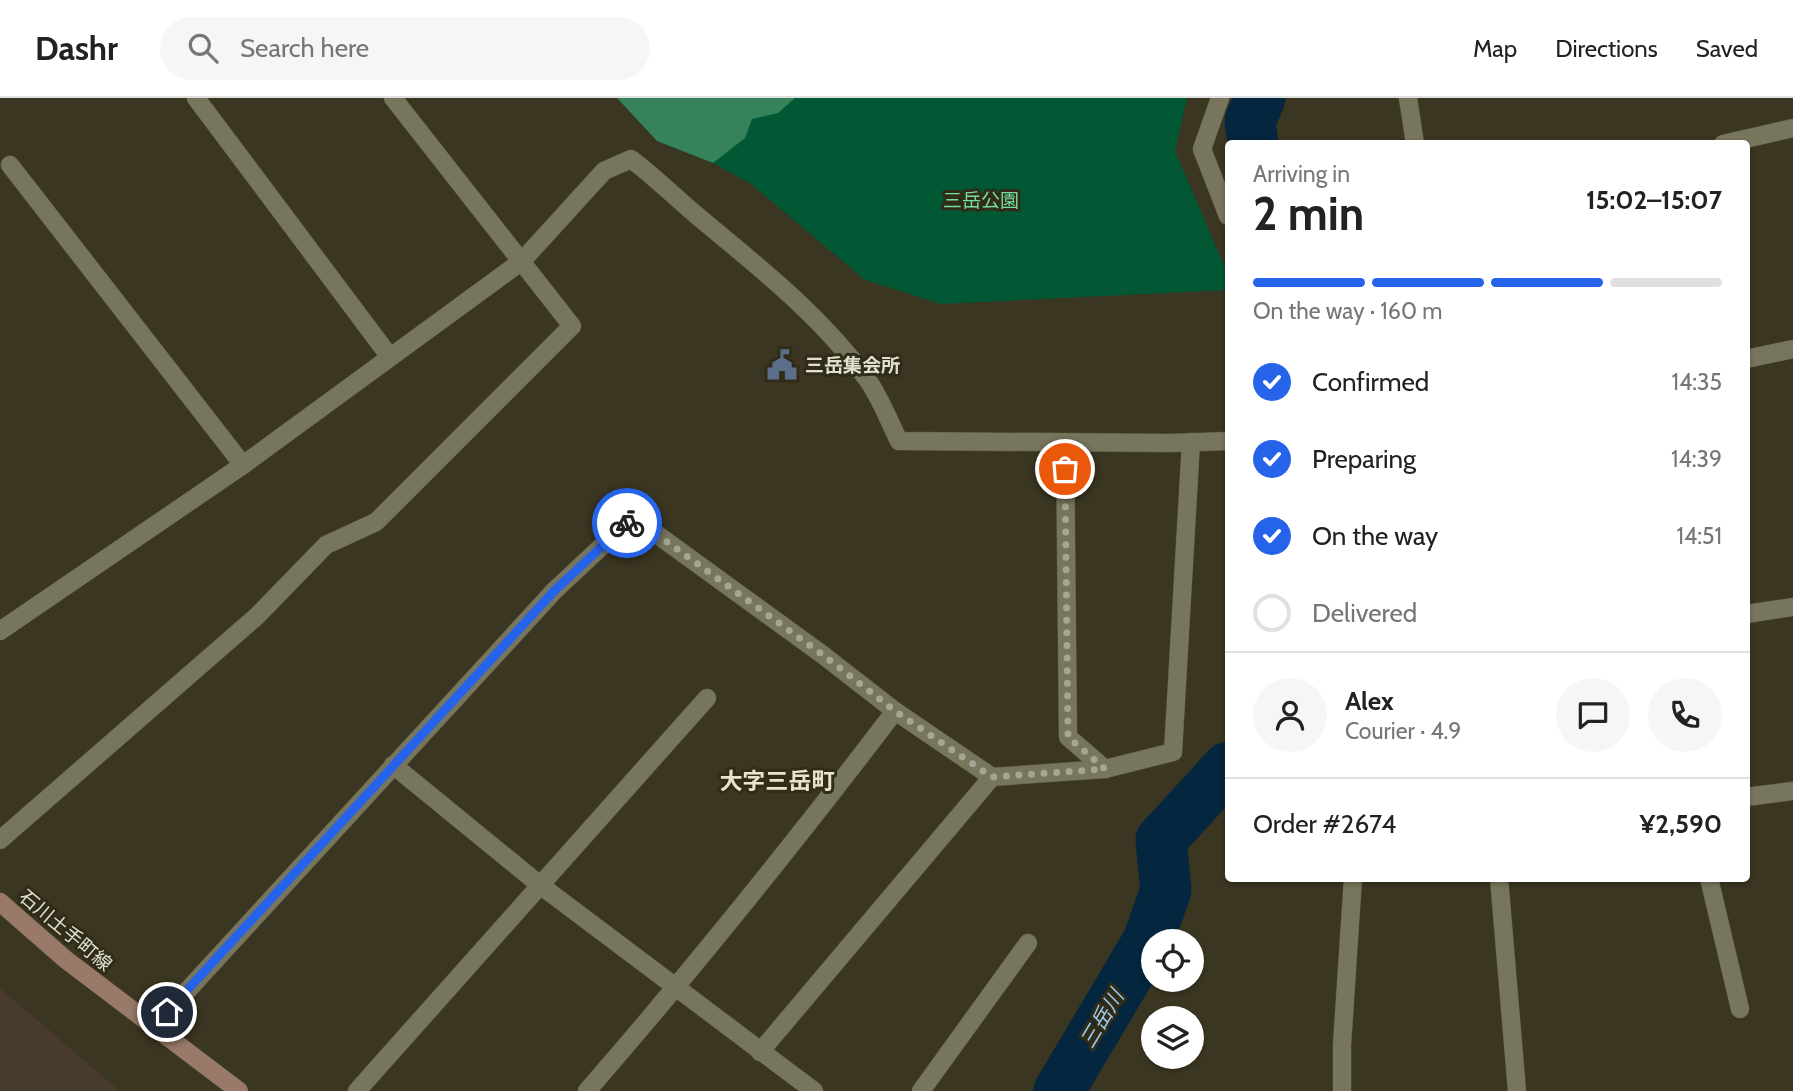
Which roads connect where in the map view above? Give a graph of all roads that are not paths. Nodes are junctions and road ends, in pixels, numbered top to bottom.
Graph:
1 (196, 98) edge
2 (393, 98) edge
3 (1220, 98) edge
4 (1408, 98) edge
5 (1793, 128) edge
6 (1414, 140) edge
7 (1740, 140) edge
8 (10, 165) dead end
9 (1225, 208) edge
10 (523, 261) junction
11 (1793, 349) edge
12 (390, 357) junction
13 (1750, 358) edge
14 (1225, 441) edge
15 (1065, 442) junction
16 (1191, 442) junction
17 (243, 466) junction
18 (1793, 607) edge
19 (1750, 613) edge
20 (0, 631) edge
21 (707, 698) dead end
22 (895, 711) junction
23 (393, 765) junction
24 (1105, 769) junction
25 (992, 777) junction
26 (1793, 791) edge
27 (1750, 796) edge
28 (0, 839) edge
29 (1353, 882) edge
30 (1499, 882) edge
31 (1710, 882) edge
32 (540, 885) junction
33 (0, 902) edge
34 (1028, 943) dead end
35 (675, 989) junction
36 (1740, 1009) dead end
37 (153, 1028) junction
38 (760, 1052) junction
39 (239, 1091) edge
40 (357, 1091) edge
41 (587, 1091) edge
42 (814, 1091) edge
43 (921, 1091) edge
44 (1342, 1091) edge
45 (1517, 1091) edge

1 - 12 street
2 - 10 street
3 - 9 street
4 - 6 street
5 - 7 street
8 - 17 street
10 - 12 street
10 - 15 street
10 - 28 street
11 - 13 street
12 - 17 street
14 - 16 street
15 - 16 street
15 - 24 street
16 - 24 street
17 - 20 street
18 - 19 street
21 - 32 street
22 - 23 street
22 - 25 street
22 - 35 street
23 - 32 street
23 - 37 street
24 - 25 street
25 - 38 street
26 - 27 street
29 - 44 street
30 - 45 street
31 - 36 street
32 - 35 street
32 - 40 street
33 - 37 main road, 石川土手町線
34 - 43 street
35 - 38 street
35 - 41 street
37 - 39 main road, 石川土手町線
38 - 42 street

